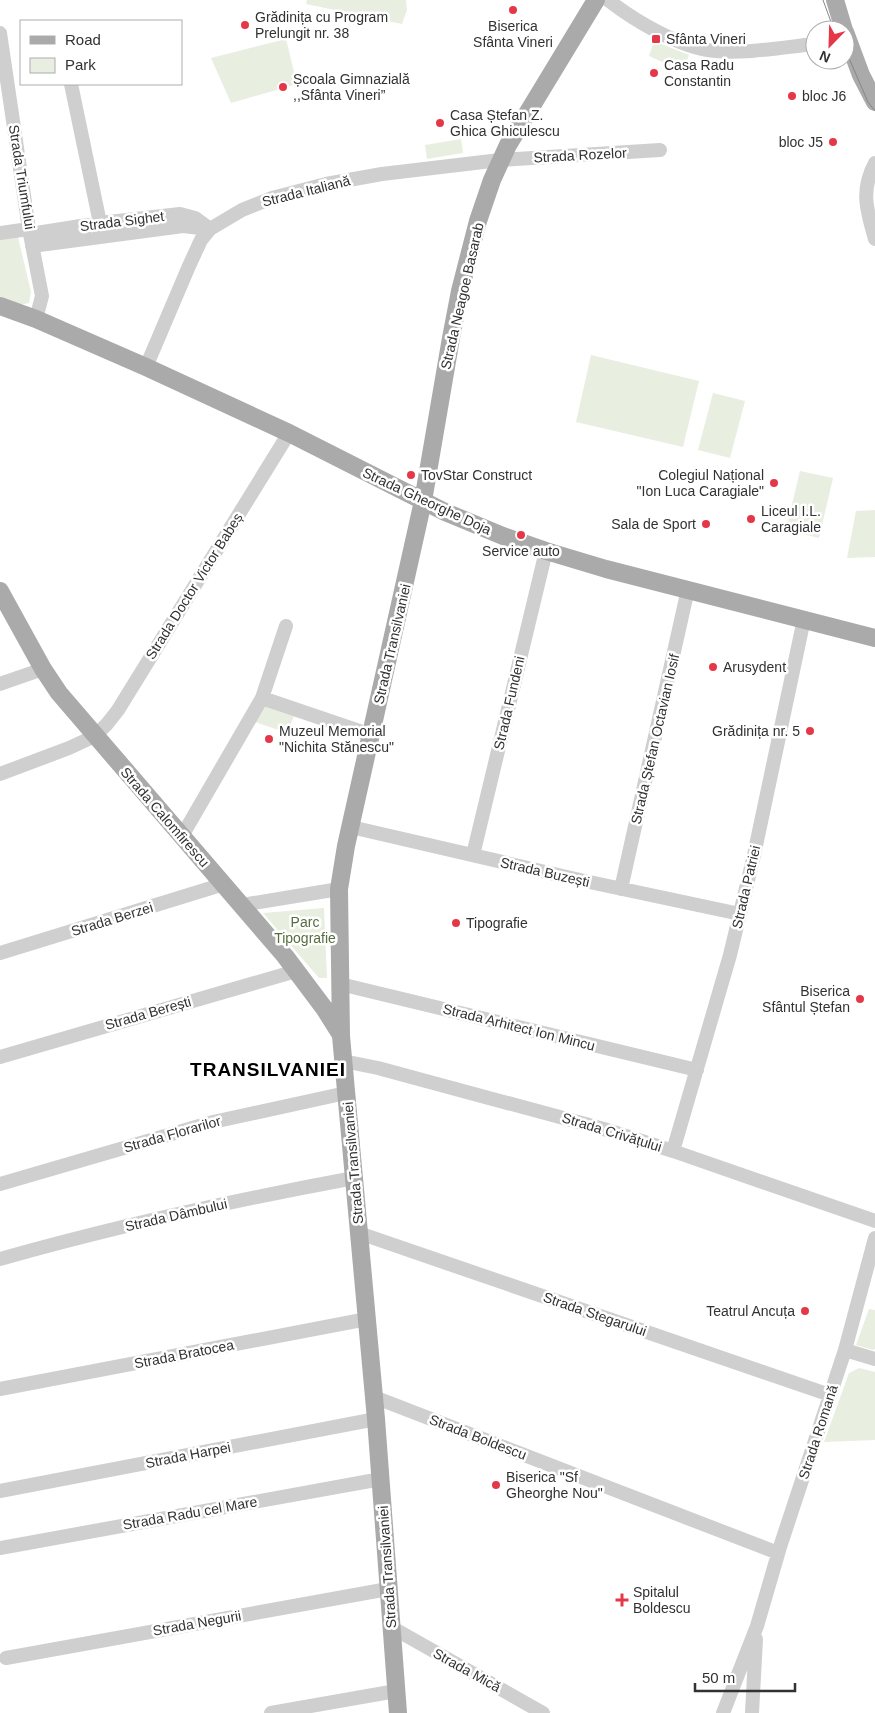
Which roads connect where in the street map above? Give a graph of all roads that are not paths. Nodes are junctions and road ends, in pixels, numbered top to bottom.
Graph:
1 (596, 0) edge
2 (608, 0) edge
3 (835, 0) edge
4 (841, 20) edge
5 (0, 34) edge
6 (805, 45) edge
7 (855, 59) edge
8 (71, 85) edge
9 (875, 102) edge
10 (660, 150) dead end
11 (500, 160) junction
12 (875, 163) edge
13 (100, 223) junction
14 (210, 229) junction
15 (0, 233) edge
16 (31, 237) junction
17 (875, 239) edge
18 (0, 306) edge
19 (36, 319) junction
20 (146, 367) junction
21 (289, 433) junction
22 (423, 501) junction
23 (546, 551) junction
24 (688, 589) junction
25 (0, 591) edge
26 (6, 616) edge
27 (804, 620) junction
28 (286, 626) dead end
29 (875, 638) edge
30 (43, 669) junction
31 (0, 684) edge
32 (262, 698) junction
33 (371, 735) junction
34 (95, 736) junction
35 (0, 774) edge
36 (351, 827) junction
37 (182, 836) junction
38 (473, 855) junction
39 (224, 884) junction
40 (339, 889) junction
41 (621, 889) junction
42 (242, 905) junction
43 (740, 914) junction
44 (0, 953) edge
45 (296, 971) junction
46 (340, 984) junction
47 (342, 1036) junction
48 (0, 1057) edge
49 (343, 1061) junction
50 (697, 1070) junction
51 (346, 1093) junction
52 (673, 1151) junction
53 (354, 1178) junction
54 (0, 1184) edge
55 (875, 1222) edge
56 (359, 1233) junction
57 (874, 1243) edge
58 (0, 1259) edge
59 (367, 1319) junction
60 (844, 1350) junction
61 (875, 1359) edge
62 (0, 1389) edge
63 (830, 1395) junction
64 (374, 1397) junction
65 (376, 1419) junction
66 (380, 1479) junction
67 (0, 1491) edge
68 (0, 1548) edge
69 (778, 1553) junction
70 (388, 1589) junction
71 (757, 1626) junction
72 (391, 1627) junction
73 (6, 1658) dead end
74 (396, 1691) junction
75 (270, 1713) edge
76 (398, 1713) edge
77 (543, 1713) edge
78 (723, 1713) edge
79 (752, 1713) edge

1 - 11 main road, Strada Neagoe Basarab
2 - 6 street
3 - 4 main road
5 - 16 street, Strada Triumfului
7 - 9 main road
8 - 13 street
10 - 11 street, Strada Rozelor
11 - 14 street, Strada Italiană
11 - 22 main road, Strada Neagoe Basarab
12 - 17 street
13 - 14 street, Strada Sighet
13 - 16 street, Strada Sighet
14 - 16 street
14 - 20 street, Strada Italiană
15 - 16 street, Strada Sighet
16 - 19 street, Strada Triumfului
18 - 19 main road, Strada Gheorghe Doja
19 - 20 main road, Strada Gheorghe Doja
20 - 21 main road, Strada Gheorghe Doja
21 - 22 main road, Strada Gheorghe Doja
21 - 34 street, Strada Doctor Victor Babeș
22 - 23 main road, Strada Gheorghe Doja
22 - 33 main road, Strada Transilvaniei
23 - 24 main road, Strada Gheorghe Doja
23 - 38 street, Strada Fundeni
24 - 27 main road, Strada Gheorghe Doja
24 - 41 street, Strada Ștefan Octavian Iosif
25 - 26 main road, Strada Calomfirescu
26 - 30 main road, Strada Calomfirescu
27 - 29 main road, Strada Gheorghe Doja
27 - 43 street, Strada Patriei
28 - 32 street
30 - 31 street
30 - 34 main road, Strada Calomfirescu
32 - 33 street
32 - 37 street
33 - 36 main road, Strada Transilvaniei
34 - 35 street
34 - 37 main road, Strada Calomfirescu
36 - 38 street, Strada Buzești
36 - 40 main road, Strada Transilvaniei
37 - 39 main road, Strada Calomfirescu
38 - 41 street, Strada Buzești
39 - 42 main road, Strada Calomfirescu
39 - 44 street, Strada Berzei
40 - 42 street
40 - 46 main road, Strada Transilvaniei
41 - 43 street, Strada Buzești
42 - 45 main road, Strada Calomfirescu
43 - 50 street, Strada Patriei
45 - 47 main road, Strada Calomfirescu
45 - 48 street, Strada Berești
46 - 47 main road, Strada Transilvaniei
46 - 50 street, Strada Arhitect Ion Mincu
47 - 49 main road, Strada Transilvaniei
49 - 51 main road, Strada Transilvaniei
49 - 52 street, Strada Crivățului
50 - 52 street, Strada Patriei
51 - 53 main road, Strada Transilvaniei
51 - 54 street, Strada Florarilor
52 - 55 street, Strada Crivățului
53 - 56 main road, Strada Transilvaniei
53 - 58 street, Strada Dâmbului
56 - 59 main road, Strada Transilvaniei
56 - 63 street, Strada Stegarului
57 - 60 street, Strada Romană
59 - 62 street, Strada Bratocea
59 - 64 main road, Strada Transilvaniei
60 - 61 street
60 - 63 street, Strada Romană
63 - 69 street, Strada Romană
64 - 65 main road, Strada Transilvaniei
64 - 69 street, Strada Boldescu
65 - 66 main road, Strada Transilvaniei
65 - 67 street, Strada Harpei
66 - 68 street, Strada Radu cel Mare
66 - 70 main road, Strada Transilvaniei
69 - 71 street, Strada Romană
70 - 72 main road, Strada Transilvaniei
70 - 73 street, Strada Negurii
71 - 78 street, Strada Romană
71 - 79 street, Strada Romană
72 - 74 main road, Strada Transilvaniei
72 - 77 street, Strada Mică
74 - 75 street
74 - 76 main road, Strada Transilvaniei

